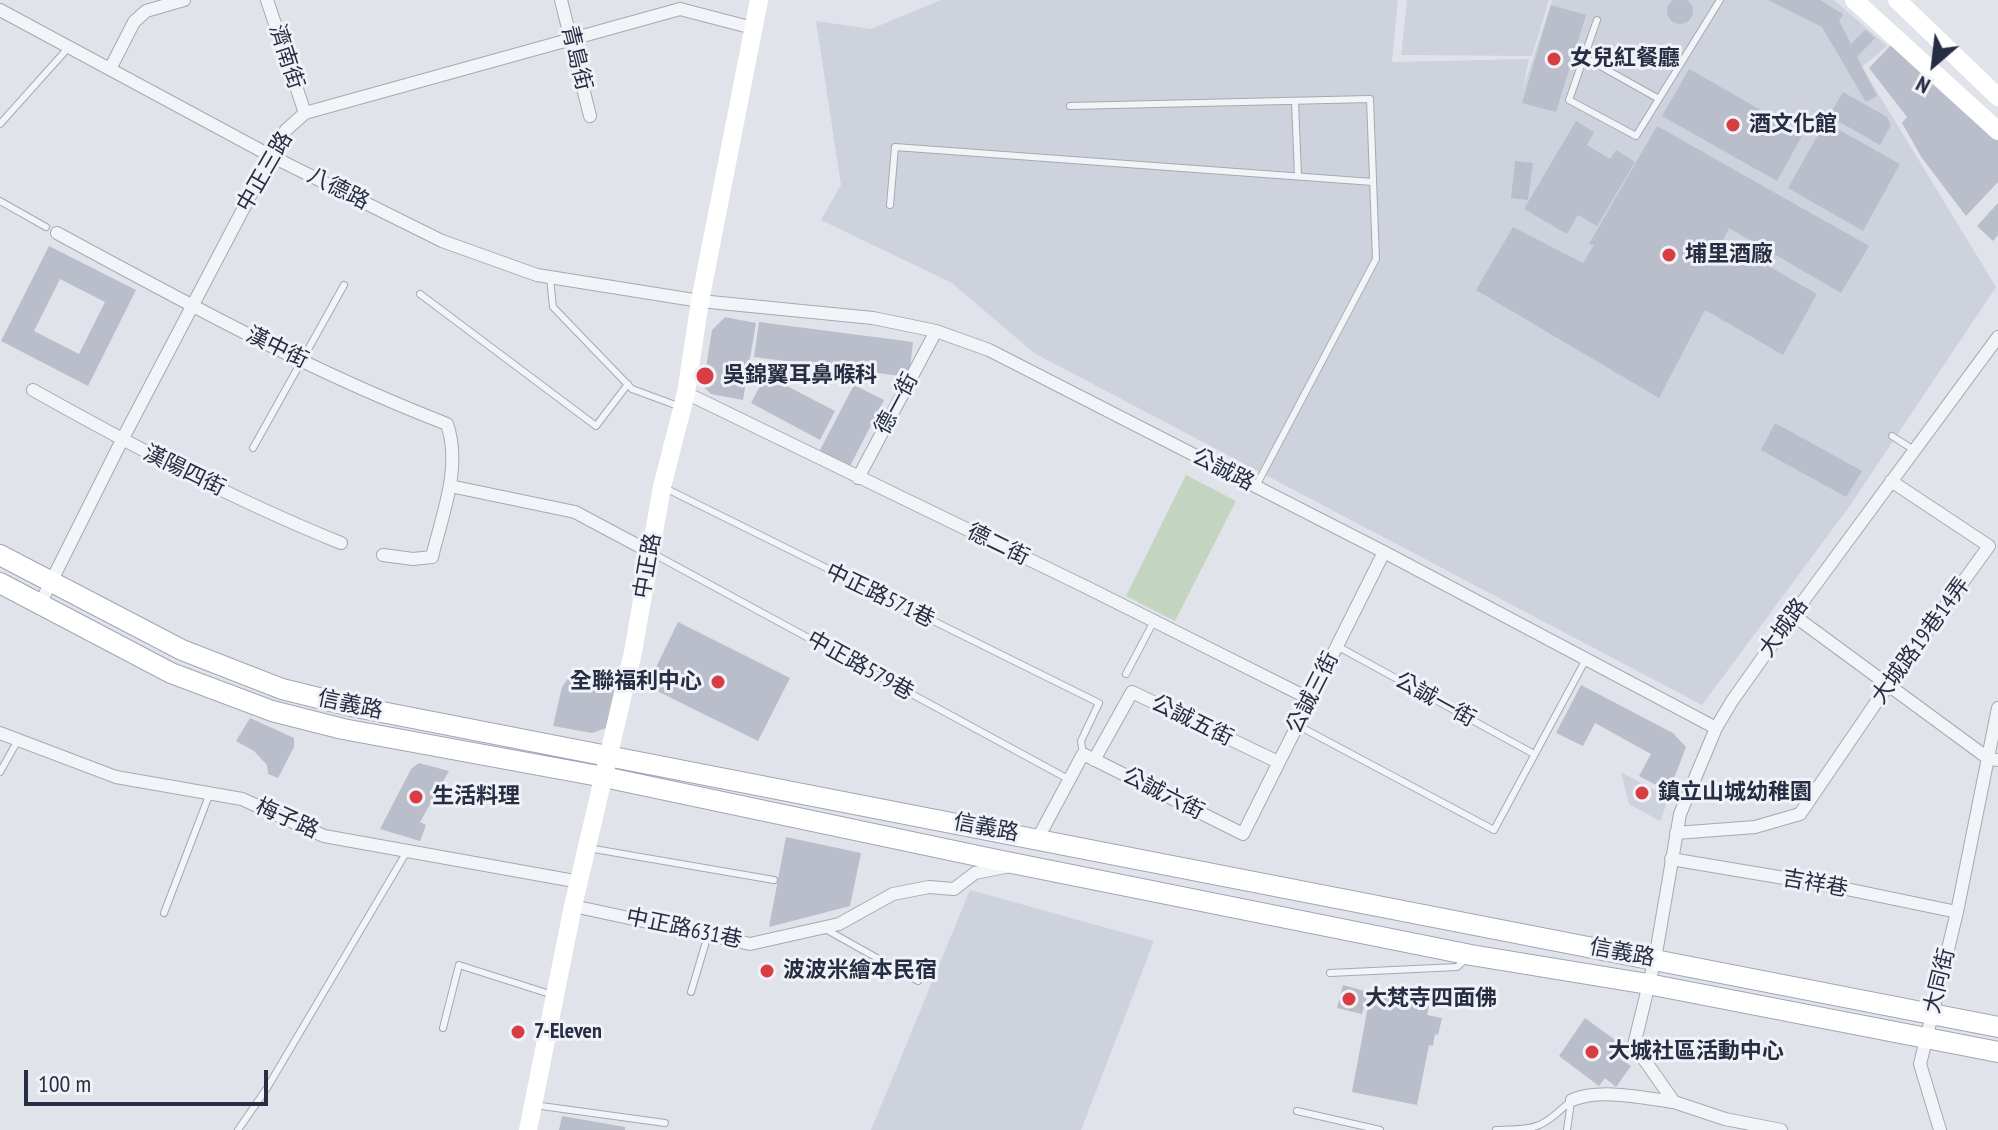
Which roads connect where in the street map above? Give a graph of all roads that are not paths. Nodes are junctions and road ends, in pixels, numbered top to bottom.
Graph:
1 (184, 0) edge
2 (267, 0) edge
3 (561, 0) edge
4 (759, 0) edge
5 (1720, 0) edge
6 (1854, 0) edge
7 (1897, 0) edge
8 (0, 10) edge
9 (1597, 20) dead end
10 (753, 28) junction
11 (571, 38) junction
12 (69, 47) junction
13 (1584, 57) junction
14 (110, 69) junction
15 (1998, 97) edge
16 (1659, 99) junction
17 (1295, 101) junction
18 (1070, 106) dead end
19 (305, 113) junction
20 (590, 116) dead end
21 (0, 124) edge
22 (1998, 131) edge
23 (271, 156) junction
24 (1298, 176) junction
25 (1373, 182) junction
26 (0, 201) edge
27 (890, 205) dead end
28 (52, 230) joint
29 (550, 277) junction
30 (344, 285) dead end
31 (420, 294) dead end
32 (700, 301) junction
33 (193, 307) junction
34 (936, 331) junction
35 (1998, 337) edge
36 (302, 360) junction
37 (628, 384) junction
38 (33, 390) dead end
39 (684, 400) junction
40 (1892, 436) dead end
41 (122, 440) junction
42 (253, 448) dead end
43 (1914, 450) junction
44 (858, 478) junction
45 (1891, 481) junction
46 (450, 486) junction
47 (662, 487) junction
48 (1255, 487) junction
49 (341, 543) dead end
50 (1994, 548) edge
51 (650, 552) junction
52 (1384, 552) junction
53 (0, 555) edge
54 (383, 555) dead end
55 (51, 581) junction
56 (0, 583) edge
57 (40, 604) junction
58 (1793, 615) junction
59 (1154, 621) junction
60 (1337, 646) junction
61 (1585, 661) junction
62 (1126, 674) dead end
63 (1888, 685) junction
64 (1310, 699) junction
65 (1998, 708) edge
66 (1297, 725) junction
67 (1716, 728) junction
68 (0, 733) edge
69 (18, 740) junction
70 (1534, 754) junction
71 (610, 756) junction
72 (1088, 757) junction
73 (1994, 759) edge
74 (1278, 762) junction
75 (0, 772) edge
76 (604, 777) junction
77 (1070, 780) junction
78 (210, 793) junction
79 (1676, 833) junction
80 (1243, 834) joint
81 (1038, 838) junction
82 (587, 848) junction
83 (406, 852) junction
84 (1129, 856) junction
85 (1671, 859) junction
86 (1018, 864) junction
87 (774, 880) dead end
88 (580, 882) junction
89 (1123, 885) junction
90 (573, 906) junction
91 (1957, 912) junction
92 (164, 913) dead end
93 (824, 928) junction
94 (708, 935) junction
95 (1471, 955) junction
96 (1655, 959) junction
97 (1330, 973) dead end
98 (918, 981) dead end
99 (1648, 984) junction
100 (691, 992) dead end
101 (555, 996) junction
102 (1932, 1014) junction
103 (1998, 1027) edge
104 (443, 1028) dead end
105 (1926, 1039) junction
106 (1998, 1052) edge
107 (1572, 1100) junction
108 (1674, 1102) junction
109 (532, 1105) junction
110 (1297, 1111) dead end
111 (665, 1123) dead end
112 (1728, 1124) edge
113 (238, 1130) edge
114 (528, 1130) edge
115 (1380, 1130) edge
116 (1496, 1130) edge
117 (1567, 1130) edge
118 (1781, 1130) edge
119 (1940, 1130) edge

1 - 14 street
2 - 19 street, 濟南街
3 - 11 street, 青島街
4 - 10 street, 中正路
5 - 16 lane
6 - 22 street
7 - 15 street
8 - 12 street, 八德路
9 - 13 lane
10 - 11 street, 中正三路
10 - 32 street, 中正路
11 - 19 street, 中正三路
11 - 20 street, 青島街
12 - 14 street, 八德路
12 - 21 lane
13 - 16 lane
13 - 16 lane
14 - 23 street, 八德路
17 - 18 lane
17 - 24 lane
17 - 25 lane
19 - 23 street, 中正三路
23 - 29 street, 八德路
23 - 33 street, 中正三路
24 - 25 lane
24 - 27 lane
25 - 48 lane
26 - 28 lane
28 - 33 street, 漢中街
29 - 32 street, 八德路
29 - 37 lane
30 - 36 lane
31 - 37 lane
32 - 34 street, 公誠路
32 - 39 street, 中正路
33 - 36 street, 漢中街
33 - 41 street, 中正三路
34 - 44 street, 德一街
34 - 48 street, 公誠路
35 - 43 street, 大城路
36 - 42 lane
36 - 46 street, 漢中街
37 - 39 lane
38 - 41 street, 漢陽四街
39 - 44 street, 德二街
39 - 47 street, 中正路
40 - 43 lane
41 - 49 street, 漢陽四街
41 - 55 street, 中正三路
43 - 45 street, 大城路
44 - 59 street, 德二街
45 - 50 street, 大城路19巷14弄
45 - 58 street, 大城路
46 - 51 street
46 - 54 street
47 - 51 street, 中正路
47 - 72 lane, 中正路571巷
48 - 52 street, 公誠路
50 - 63 street, 大城路19巷14弄
51 - 71 street, 中正路
51 - 77 lane, 中正路579巷
52 - 60 street, 公誠三街
52 - 61 street, 公誠路
53 - 55 main road, 信義路
55 - 57 street, 中正三路
55 - 71 main road, 信義路
56 - 57 main road, 信義路
57 - 76 main road, 信義路
58 - 63 street
58 - 67 street, 大城路
59 - 62 lane
59 - 64 street, 德二街
60 - 64 street, 公誠三街
60 - 70 lane, 公誠一街
61 - 67 street, 公誠路
61 - 70 lane
63 - 73 street
63 - 79 street, 大城路19巷14弄
64 - 66 street, 公誠三街
65 - 73 street, 大同街
66 - 70 lane
66 - 74 street, 公誠三街
67 - 79 street, 大城路
68 - 69 street, 梅子路
69 - 75 lane
69 - 78 street, 梅子路
71 - 76 street, 中正路
71 - 81 main road, 信義路
72 - 74 street, 公誠五街
72 - 77 street
72 - 80 street, 公誠六街
73 - 91 street, 大同街
74 - 80 street, 公誠三街
76 - 82 street, 中正路
76 - 86 main road, 信義路
77 - 81 street
78 - 83 street, 梅子路
78 - 92 lane
79 - 85 street, 大城路
81 - 84 main road, 信義路
82 - 87 lane
82 - 88 street, 中正路
83 - 88 street, 梅子路
83 - 113 lane
84 - 89 main road
84 - 96 main road, 信義路
85 - 91 street, 吉祥巷
85 - 96 street, 大城路
86 - 89 main road, 信義路
86 - 93 street, 中正路631巷
88 - 90 street, 中正路
89 - 95 main road, 信義路
90 - 94 street, 中正路631巷
90 - 101 street, 中正路
91 - 102 street, 大同街
93 - 94 street, 中正路631巷
93 - 98 lane
94 - 100 lane
95 - 97 lane
95 - 99 main road, 信義路
96 - 99 street, 大城路
96 - 102 main road, 信義路
99 - 105 main road, 信義路
99 - 108 street, 大城路
101 - 104 lane
101 - 109 street, 中正路
102 - 103 main road, 信義路
102 - 105 street, 大同街
105 - 106 main road, 信義路
105 - 119 street, 大同街
107 - 108 street
107 - 116 lane
107 - 117 lane
108 - 112 street
109 - 111 lane
109 - 114 street, 中正路
110 - 115 lane
112 - 118 street

